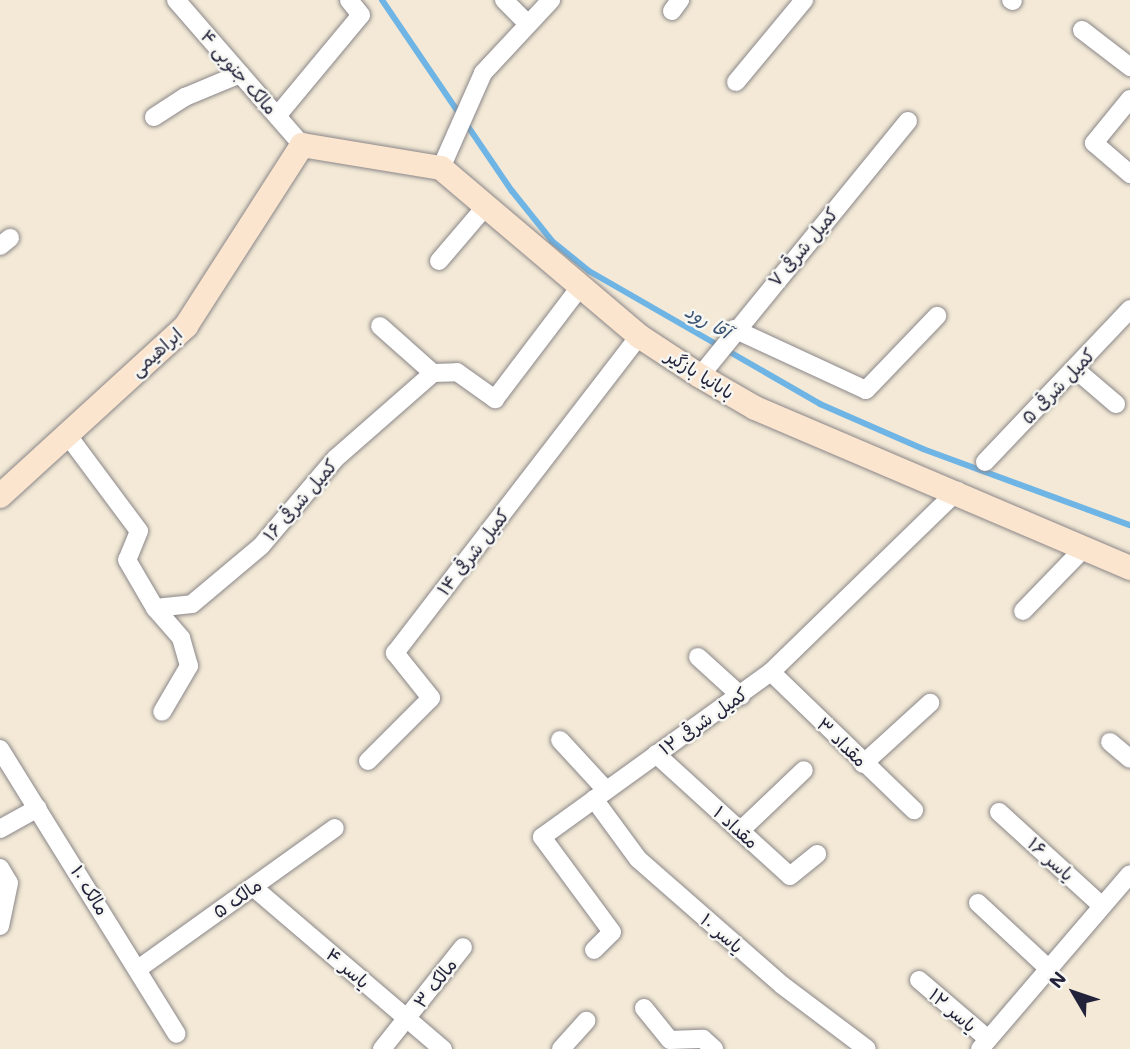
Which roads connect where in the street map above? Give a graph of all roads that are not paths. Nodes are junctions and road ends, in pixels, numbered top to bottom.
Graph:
1 (176, 0) edge
2 (349, 0) edge
3 (504, 0) edge
4 (551, 0) edge
5 (795, 3) edge
6 (528, 24) junction
7 (1082, 30) dead end
8 (1128, 59) edge
9 (240, 74) junction
10 (736, 82) dead end
11 (1130, 99) edge
12 (277, 116) junction
13 (154, 117) dead end
14 (908, 121) dead end
15 (302, 145) junction
16 (441, 168) junction
17 (1130, 174) edge
18 (485, 206) junction
19 (439, 261) dead end
20 (580, 287) junction
21 (1130, 309) edge
22 (937, 316) dead end
23 (380, 326) dead end
24 (729, 335) junction
25 (639, 336) junction
26 (707, 366) junction
27 (1075, 369) junction
28 (433, 373) junction
29 (1116, 404) dead end
30 (66, 433) junction
31 (985, 462) dead end
32 (2, 488) edge
33 (957, 491) junction
34 (1086, 547) junction
35 (1130, 568) edge
36 (155, 608) junction
37 (1023, 611) dead end
38 (698, 657) dead end
39 (771, 672) junction
40 (741, 696) junction
41 (930, 703) dead end
42 (162, 712) dead end
43 (560, 740) dead end
44 (1110, 742) dead end
45 (0, 749) edge
46 (656, 754) junction
47 (1130, 759) edge
48 (368, 761) dead end
49 (863, 764) junction
50 (804, 770) dead end
51 (600, 795) junction
52 (38, 808) junction
53 (914, 810) dead end
54 (999, 812) dead end
55 (335, 828) dead end
56 (0, 829) edge
57 (740, 831) junction
58 (817, 854) dead end
59 (0, 867) edge
60 (1130, 874) edge
61 (253, 887) junction
62 (978, 903) dead end
63 (1102, 906) junction
64 (0, 926) edge
65 (463, 947) dead end
66 (594, 950) dead end
67 (138, 968) junction
68 (1048, 968) junction
69 (919, 980) dead end
70 (644, 1008) dead end
71 (407, 1018) junction
72 (586, 1021) dead end
73 (177, 1034) dead end
74 (984, 1044) edge
75 (382, 1049) edge
76 (443, 1049) edge
77 (561, 1049) edge
78 (714, 1049) edge
79 (867, 1049) edge

1 - 9 street, مالک جنوبی ۴
2 - 12 street
3 - 6 street
4 - 6 street
5 - 10 street
6 - 16 street
7 - 8 street
9 - 12 street, مالک جنوبی ۴
9 - 13 street
11 - 17 street
12 - 15 street, مالک جنوبی ۴
14 - 24 street, کمیل شرقی ۷
15 - 16 street
15 - 30 street, ابراهیمی
16 - 18 street, بابانیا بازگیر
18 - 19 street
18 - 20 street, بابانیا بازگیر
20 - 25 street, بابانیا بازگیر
20 - 28 street
21 - 27 street, کمیل شرقی ۵
22 - 24 street
23 - 28 street
24 - 26 street, کمیل شرقی ۷
25 - 26 street, بابانیا بازگیر
25 - 48 street, کمیل شرقی ۱۴
26 - 33 street, بابانیا بازگیر
27 - 29 street
27 - 31 street, کمیل شرقی ۵
28 - 36 street, کمیل شرقی ۱۶
30 - 32 street, ابراهیمی
30 - 36 street
33 - 34 street, بابانیا بازگیر
33 - 39 street, کمیل شرقی ۱۲
34 - 35 street, بابانیا بازگیر
34 - 37 street
36 - 42 street
38 - 40 street
39 - 40 street, کمیل شرقی ۱۲
39 - 49 street, مقداد ۳
40 - 46 street, کمیل شرقی ۱۲
41 - 49 street
43 - 51 street, یاسر ۱۰
44 - 47 street
45 - 52 street, مالک ۱۰
46 - 51 street, کمیل شرقی ۱۲
46 - 57 street, مقداد ۱
49 - 53 street, مقداد ۳
50 - 57 street
51 - 66 street, کمیل شرقی ۱۲
51 - 79 street, یاسر ۱۰
52 - 56 street
52 - 67 street, مالک ۱۰
54 - 63 street, یاسر ۱۶
55 - 61 street, مالک ۵
57 - 58 street, مقداد ۱
59 - 64 street
60 - 63 street
61 - 67 street, مالک ۵
61 - 71 street, یاسر ۴
62 - 68 street
63 - 68 street
65 - 71 street, مالک ۳
67 - 73 street, مالک ۱۰
68 - 74 street
69 - 74 street, یاسر ۱۲
70 - 78 street
71 - 75 street, مالک ۳
71 - 76 street, یاسر ۴
72 - 77 street

